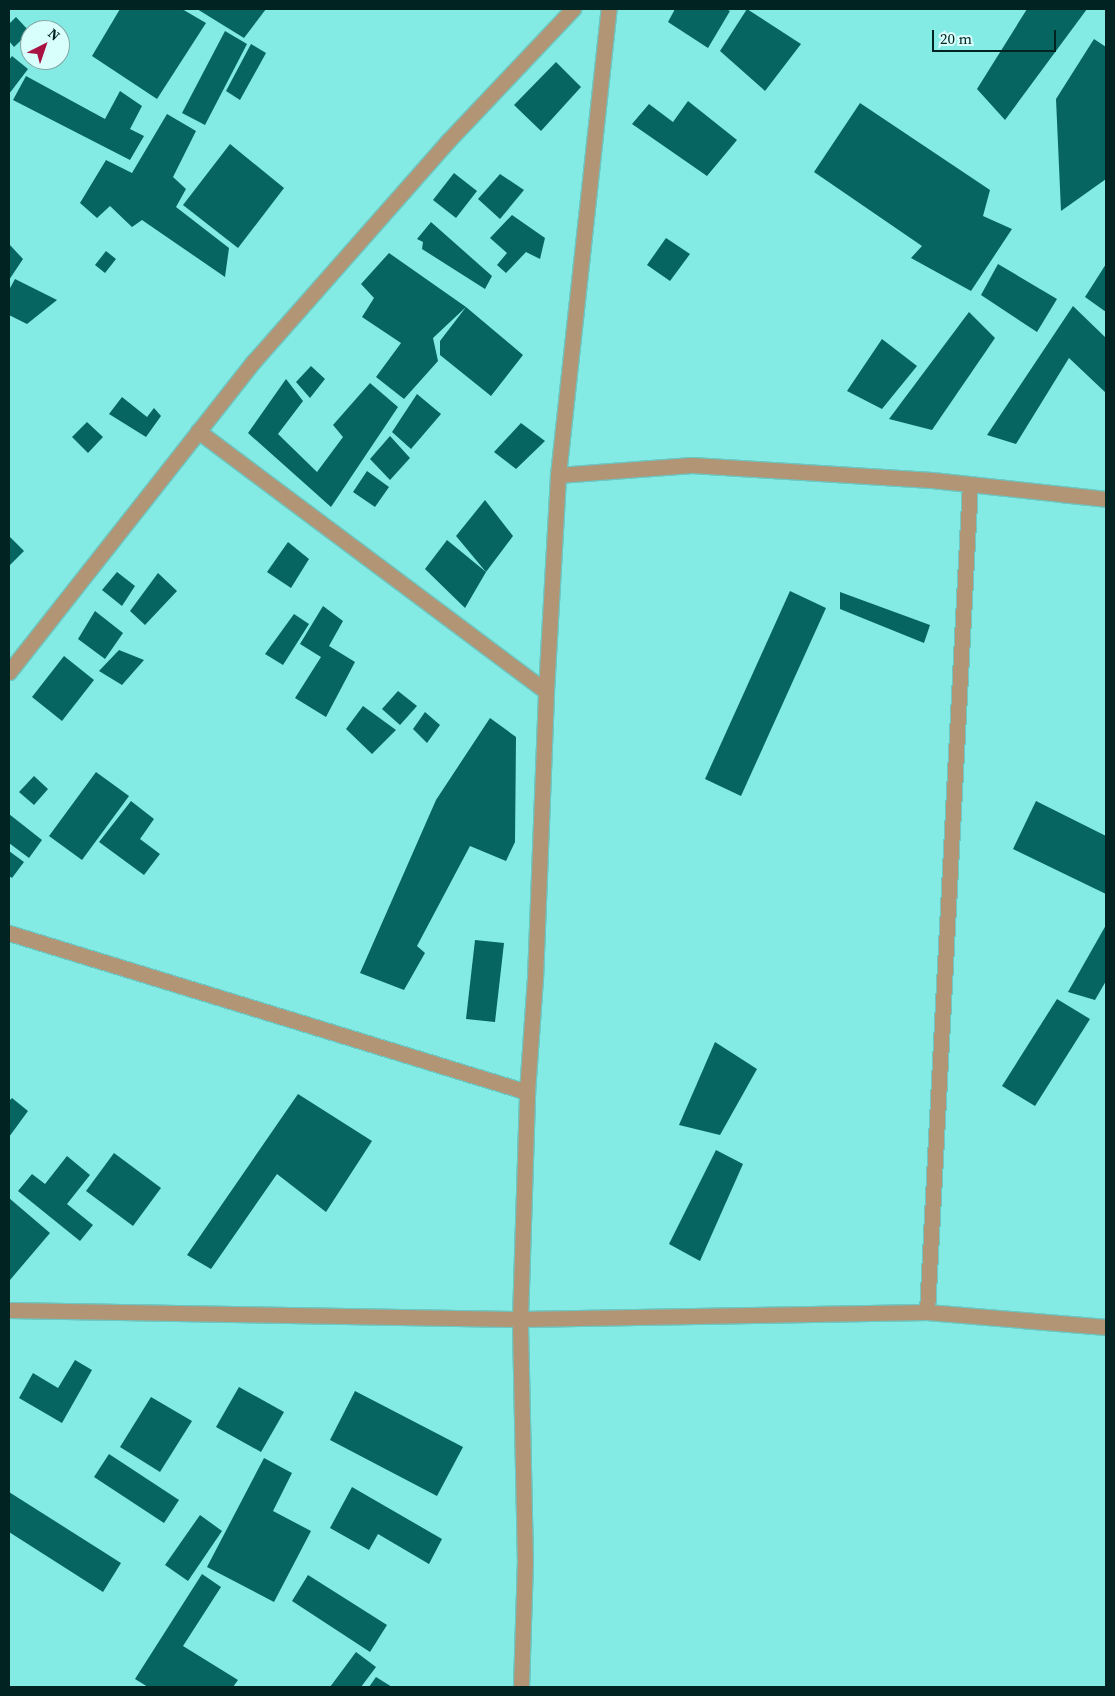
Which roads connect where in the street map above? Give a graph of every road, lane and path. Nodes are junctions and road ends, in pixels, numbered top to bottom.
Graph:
1 (573, 9) edge
2 (609, 9) edge
3 (198, 431) junction
4 (558, 475) junction
5 (970, 484) junction
6 (1106, 499) edge
7 (9, 672) edge
8 (546, 691) junction
9 (9, 932) edge
10 (527, 1092) junction
11 (9, 1310) edge
12 (927, 1312) junction
13 (520, 1319) junction
14 (1106, 1326) edge
15 (521, 1687) edge

1 - 3 street
2 - 4 street
3 - 7 street
3 - 8 street
4 - 5 street
4 - 8 street
5 - 6 street
5 - 12 street
8 - 10 street
9 - 10 street
10 - 13 street
11 - 13 street
12 - 13 street
12 - 14 street
13 - 15 street

